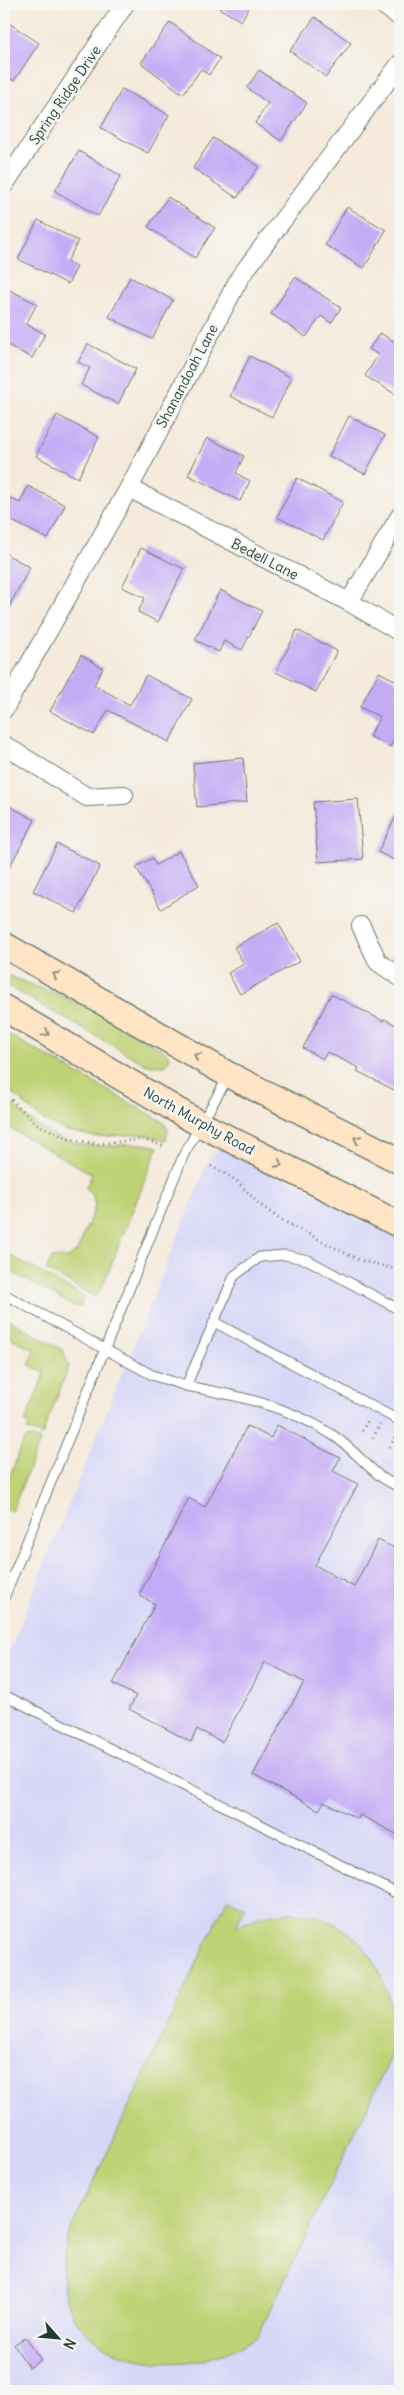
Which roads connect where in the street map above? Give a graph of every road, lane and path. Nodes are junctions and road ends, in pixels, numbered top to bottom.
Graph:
1 (126, 4) edge
2 (382, 4) edge
3 (400, 17) edge
4 (400, 64) edge
5 (4, 185) edge
6 (129, 488) junction
7 (400, 516) edge
8 (349, 602) junction
9 (400, 632) edge
10 (4, 709) edge
11 (4, 745) edge
12 (124, 794) dead end
13 (361, 926) dead end
14 (4, 944) edge
15 (400, 976) edge
16 (4, 1008) edge
17 (229, 1075) junction
18 (4, 1093) edge
19 (200, 1124) junction
20 (163, 1146) dead end
21 (400, 1161) edge
22 (210, 1166) dead end
23 (400, 1226) edge
24 (400, 1270) edge
25 (4, 1294) edge
26 (400, 1310) edge
27 (214, 1322) junction
28 (104, 1350) junction
29 (186, 1386) junction
30 (370, 1415) dead end
31 (381, 1421) dead end
32 (399, 1426) edge
33 (362, 1431) dead end
34 (373, 1438) dead end
35 (390, 1447) dead end
36 (400, 1487) edge
37 (4, 1598) edge
38 (4, 1695) edge
39 (400, 1895) edge

1 - 5 street, Spring Ridge Drive
2 - 3 street
4 - 6 street, Shanandoah Lane
6 - 8 street, Bedell Lane
6 - 10 street, Shanandoah Lane
7 - 8 street
8 - 9 street, Bedell Lane
11 - 12 street
13 - 15 street
17 -> 14 main road
16 -> 19 main road, North Murphy Road
17 - 19 lane
21 -> 17 main road
18 - 20 path
19 -> 23 main road, North Murphy Road
19 - 28 lane
22 - 24 path
25 - 28 lane
26 - 27 lane
27 - 29 lane
27 - 32 lane
28 - 29 lane
28 - 37 lane
29 - 36 lane
30 - 33 path
31 - 34 path
32 - 35 path
38 - 39 lane

